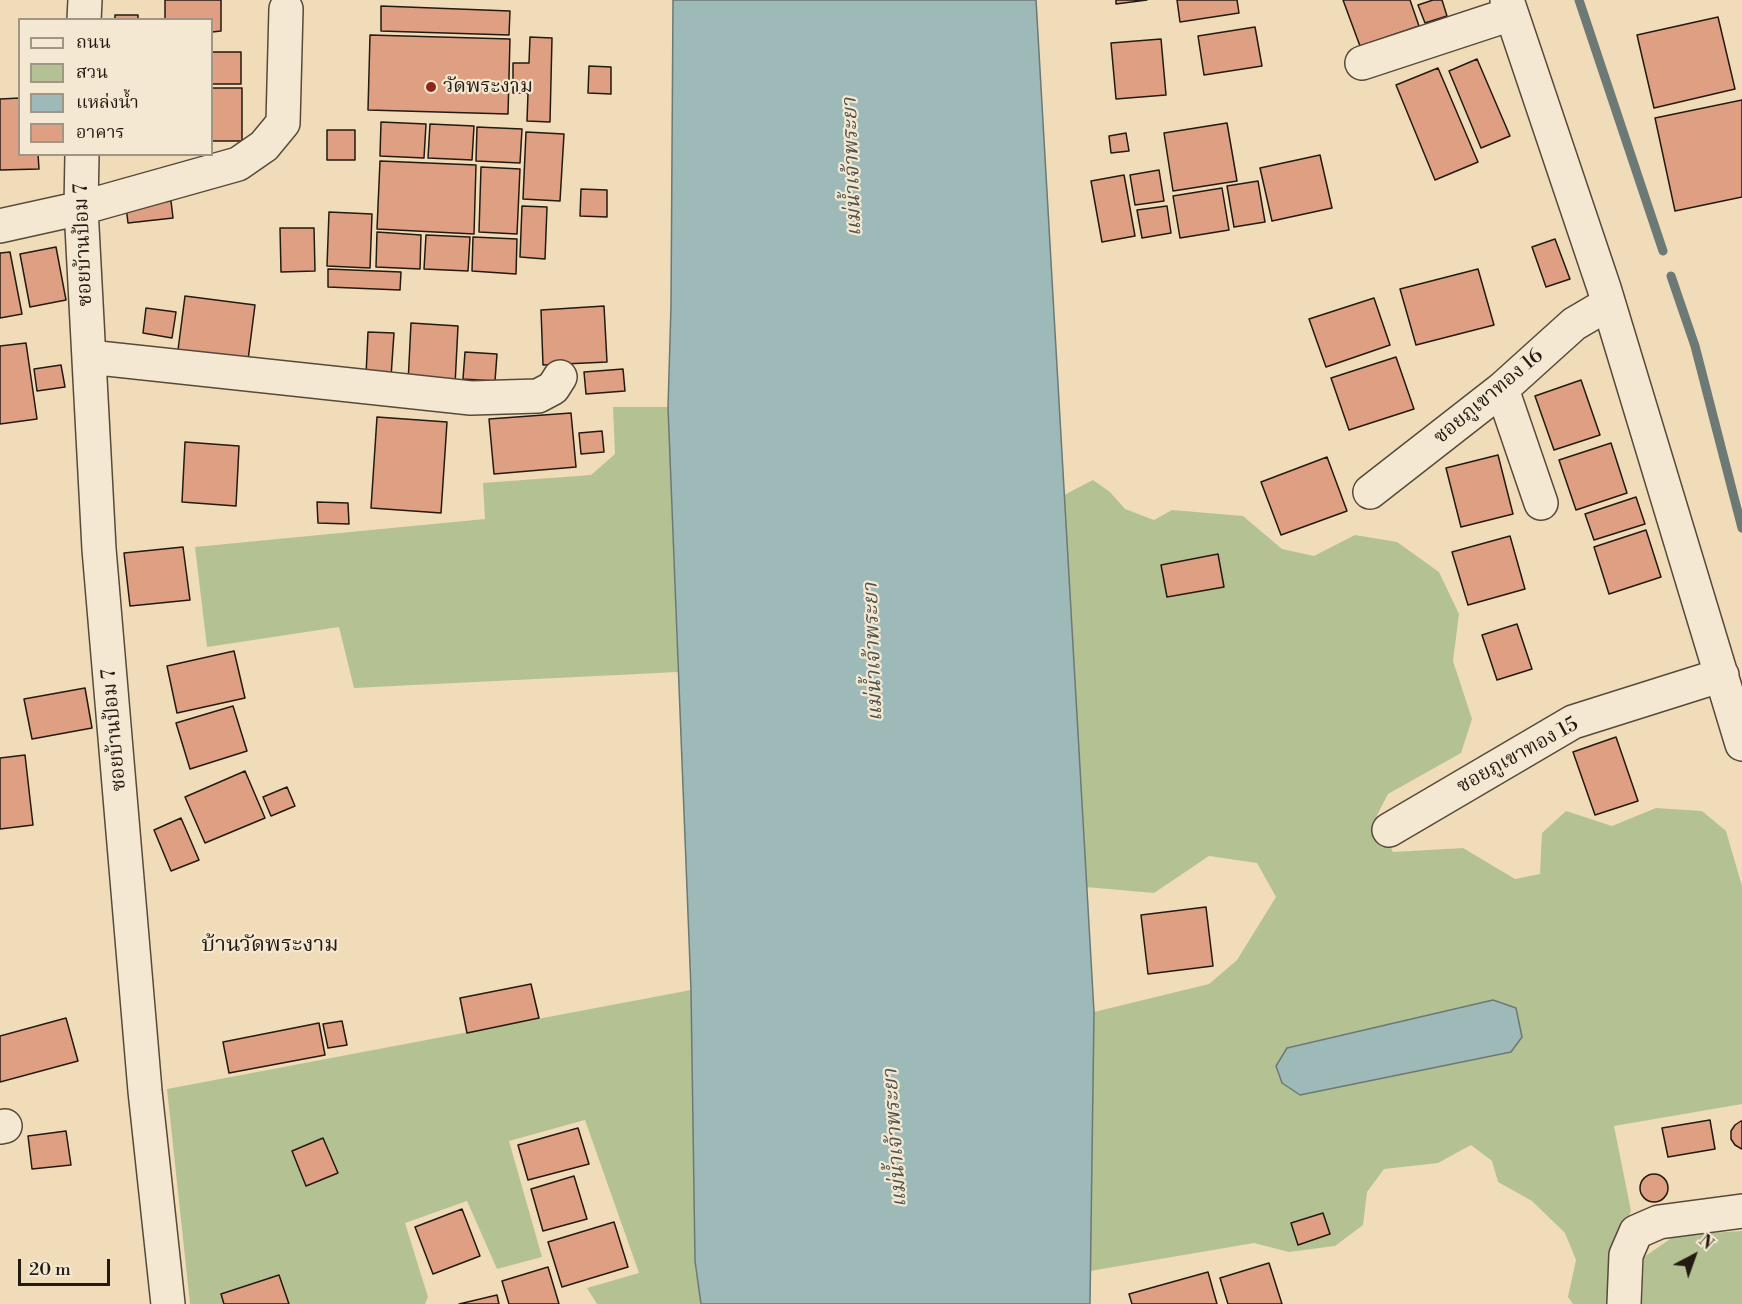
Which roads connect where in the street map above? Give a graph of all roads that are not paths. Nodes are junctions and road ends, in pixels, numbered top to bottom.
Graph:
1 (84, 0) edge
2 (1509, 7) edge
3 (286, 9) dead end
4 (84, 18) edge
5 (1362, 63) dead end
6 (82, 156) edge
7 (81, 208) junction
8 (0, 226) edge
9 (1608, 304) junction
10 (89, 357) junction
11 (560, 377) dead end
12 (1502, 389) junction
13 (1370, 492) dead end
14 (1541, 503) dead end
15 (1722, 675) junction
16 (1742, 744) edge
17 (1389, 830) dead end
18 (1742, 1211) edge
19 (168, 1304) edge
20 (1624, 1304) edge

1 - 4 street
2 - 5 street
2 - 9 street
3 - 7 street
6 - 7 street, ซอยบ้านป้อม 7
7 - 8 street
7 - 10 street, ซอยบ้านป้อม 7
9 - 12 street, ซอยภูเขาทอง 16
9 - 15 street
10 - 11 street
10 - 19 street, ซอยบ้านป้อม 7
12 - 13 street, ซอยภูเขาทอง 16
12 - 14 street
15 - 16 street
15 - 17 street, ซอยภูเขาทอง 15
18 - 20 street

